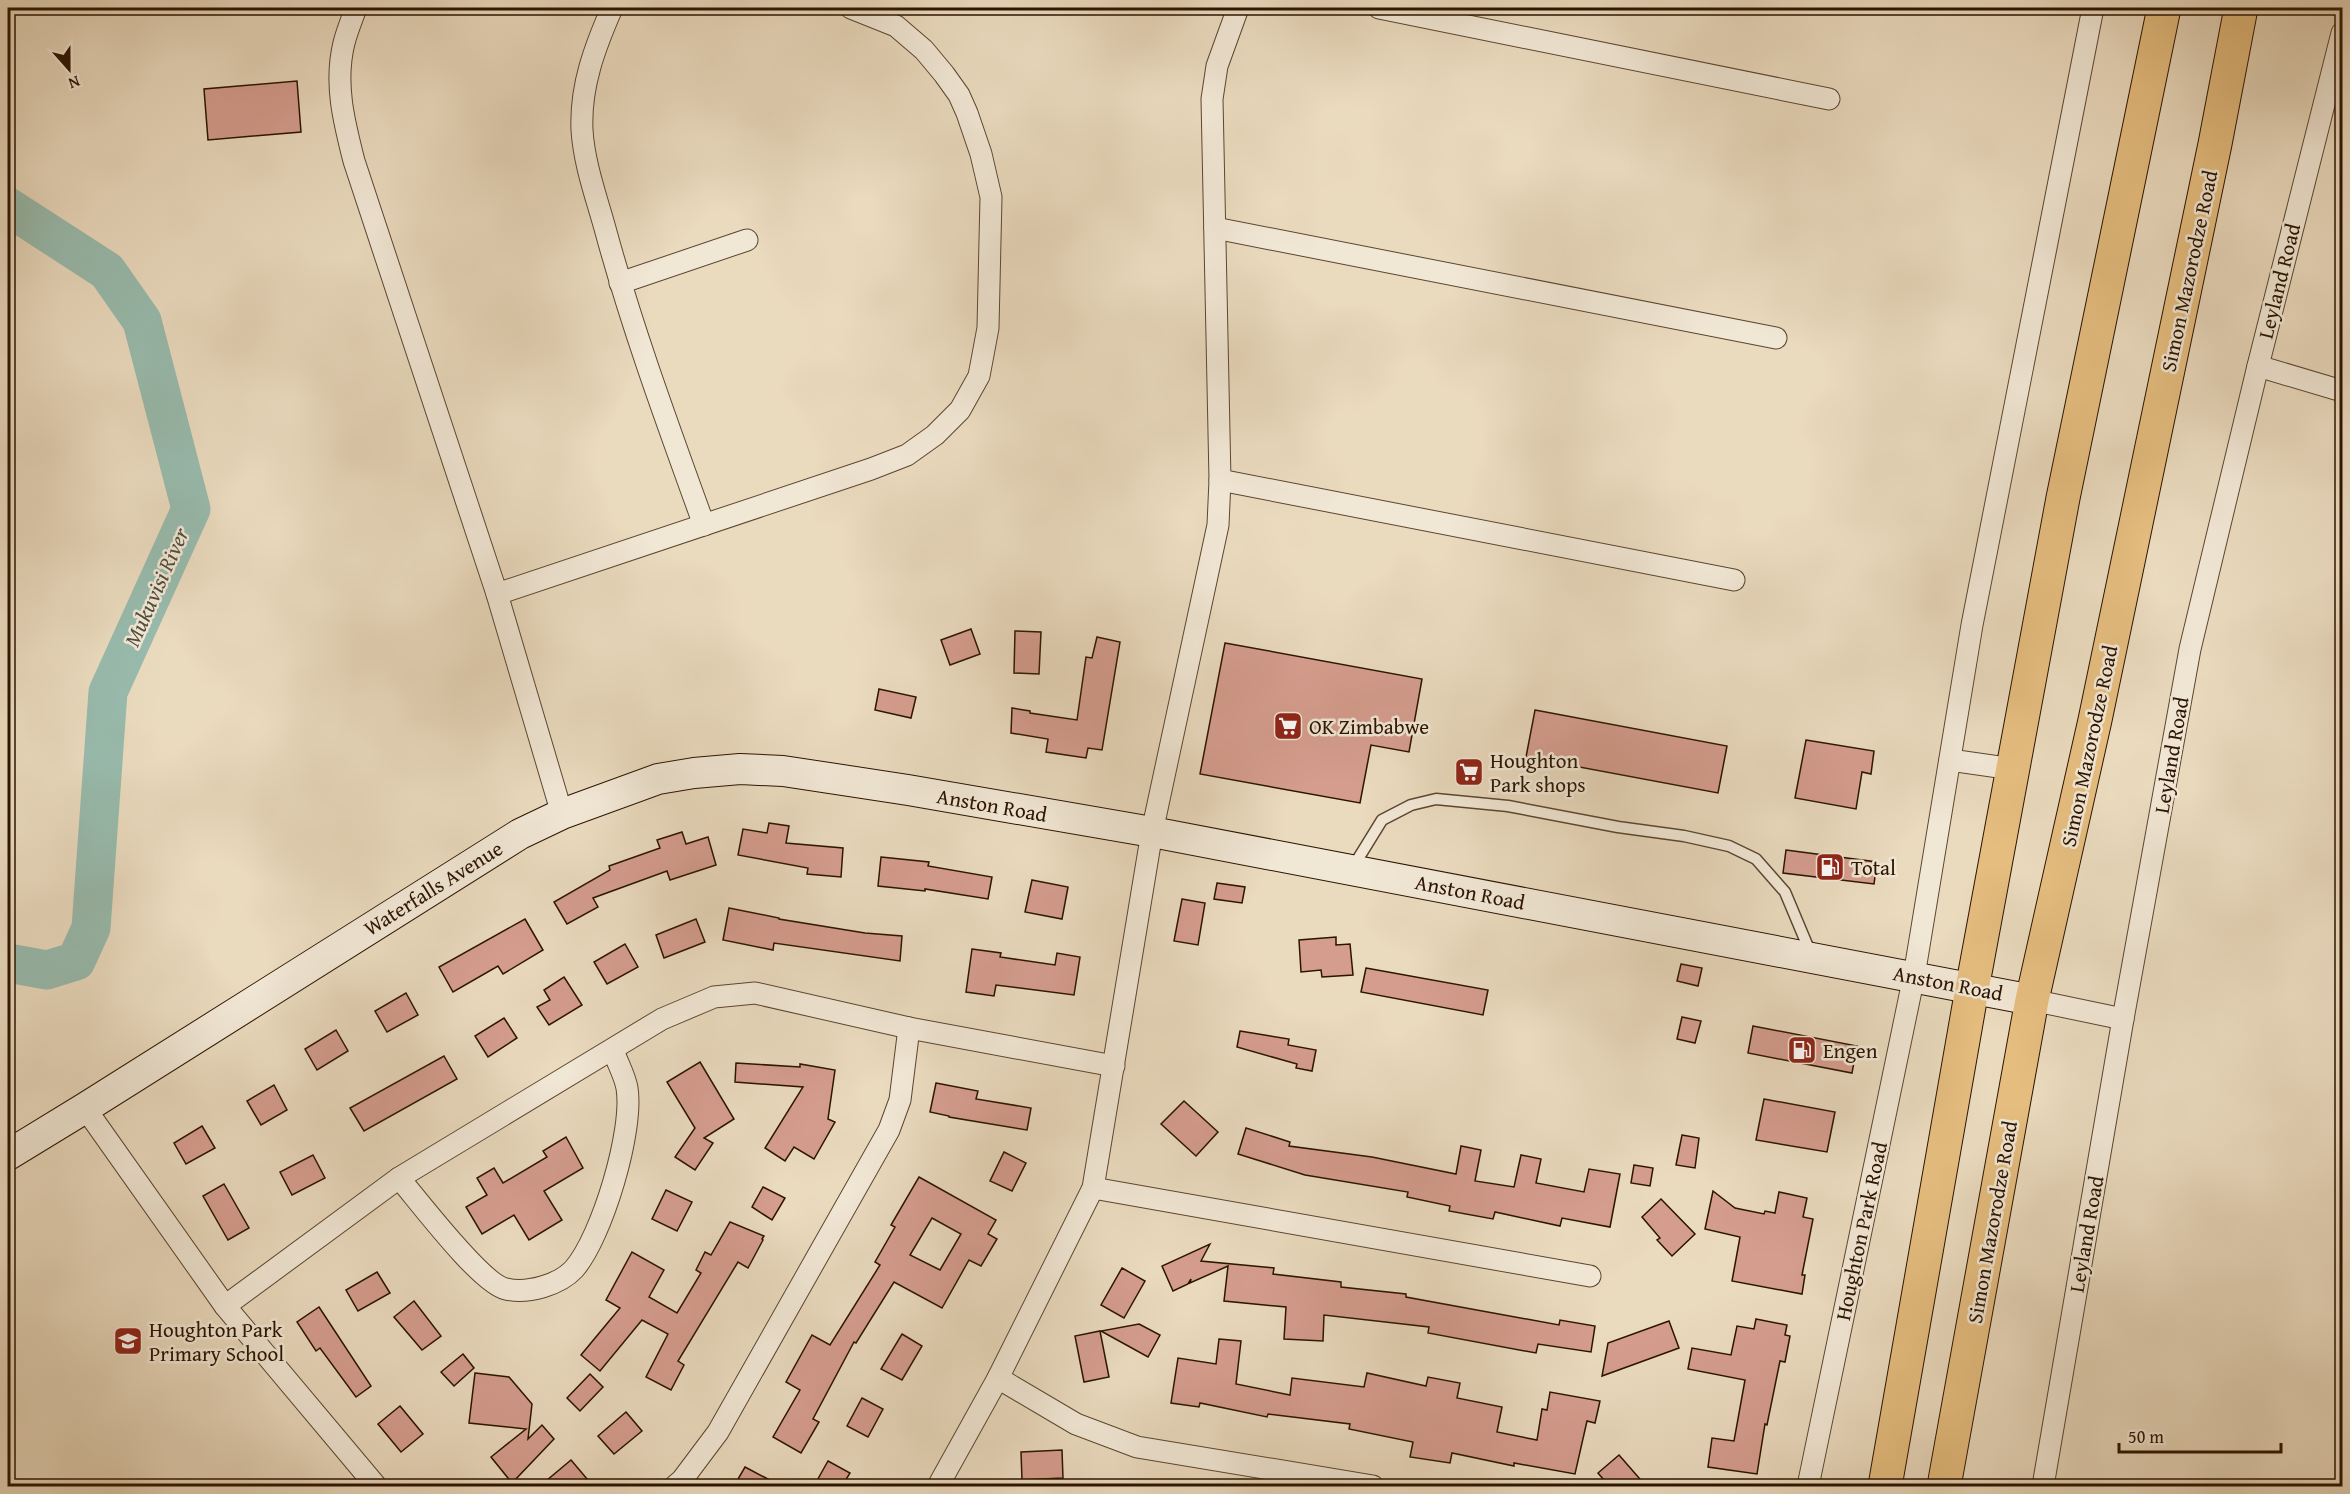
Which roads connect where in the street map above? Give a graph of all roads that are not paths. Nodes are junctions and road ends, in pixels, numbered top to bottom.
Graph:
1 (356, 8) edge
2 (612, 8) edge
3 (851, 8) edge
4 (1238, 8) edge
5 (1378, 8) edge
6 (2093, 8) edge
7 (2164, 8) edge
8 (2241, 8) edge
9 (2343, 33) edge
10 (1829, 99) dead end
11 (1215, 228) junction
12 (747, 240) dead end
13 (620, 283) junction
14 (1776, 338) dead end
15 (2258, 366) junction
16 (2343, 392) edge
17 (1220, 480) junction
18 (704, 525) junction
19 (1734, 580) dead end
20 (497, 594) junction
21 (1950, 760) junction
22 (2013, 769) junction
23 (908, 790) joint
24 (562, 813) junction
25 (1152, 832) junction
26 (1352, 870) junction
27 (1812, 957) junction
28 (1914, 976) junction
29 (1972, 989) junction
30 (2032, 1000) junction
31 (2123, 1019) junction
32 (909, 1028) junction
33 (613, 1050) junction
34 (1114, 1066) junction
35 (86, 1108) junction
36 (8, 1155) edge
37 (399, 1178) junction
38 (1093, 1188) junction
39 (1590, 1276) dead end
40 (225, 1306) junction
41 (998, 1378) junction
42 (376, 1486) edge
43 (675, 1486) edge
44 (938, 1486) edge
45 (1373, 1486) edge
46 (1808, 1486) edge
47 (1885, 1486) edge
48 (1944, 1486) edge
49 (2043, 1486) edge

1 - 20 street
2 - 13 street
3 - 18 street
4 - 11 street
5 - 10 street
6 - 21 street, Houghton Park Road
7 - 22 highway
8 - 30 highway, Simon Mazorodze Road
9 - 15 street, Leyland Road
11 - 14 street
11 - 17 street
12 - 13 street
13 - 18 street
15 - 16 street
15 - 31 street, Leyland Road
17 - 19 street
17 - 25 street
18 - 20 street
20 - 24 street
21 - 22 street
21 - 28 street, Houghton Park Road
22 - 29 highway
23 - 24 main road, Waterfalls Avenue
23 - 25 main road, Anston Road
24 - 35 main road, Waterfalls Avenue
25 - 26 main road, Anston Road
25 - 34 street
26 - 27 main road, Anston Road
26 - 27 lane
27 - 28 main road, Anston Road
28 - 29 main road, Anston Road
28 - 46 street, Houghton Park Road
29 - 30 main road, Anston Road
29 - 47 highway
30 - 31 street
30 - 48 highway, Simon Mazorodze Road
31 - 49 street, Leyland Road
32 - 33 street
32 - 34 street
32 - 43 street
33 - 37 street
33 - 37 street
34 - 38 street
35 - 36 main road, Waterfalls Avenue
35 - 40 street
37 - 40 street
38 - 39 street
38 - 41 street
40 - 42 street
41 - 44 street
41 - 45 street

